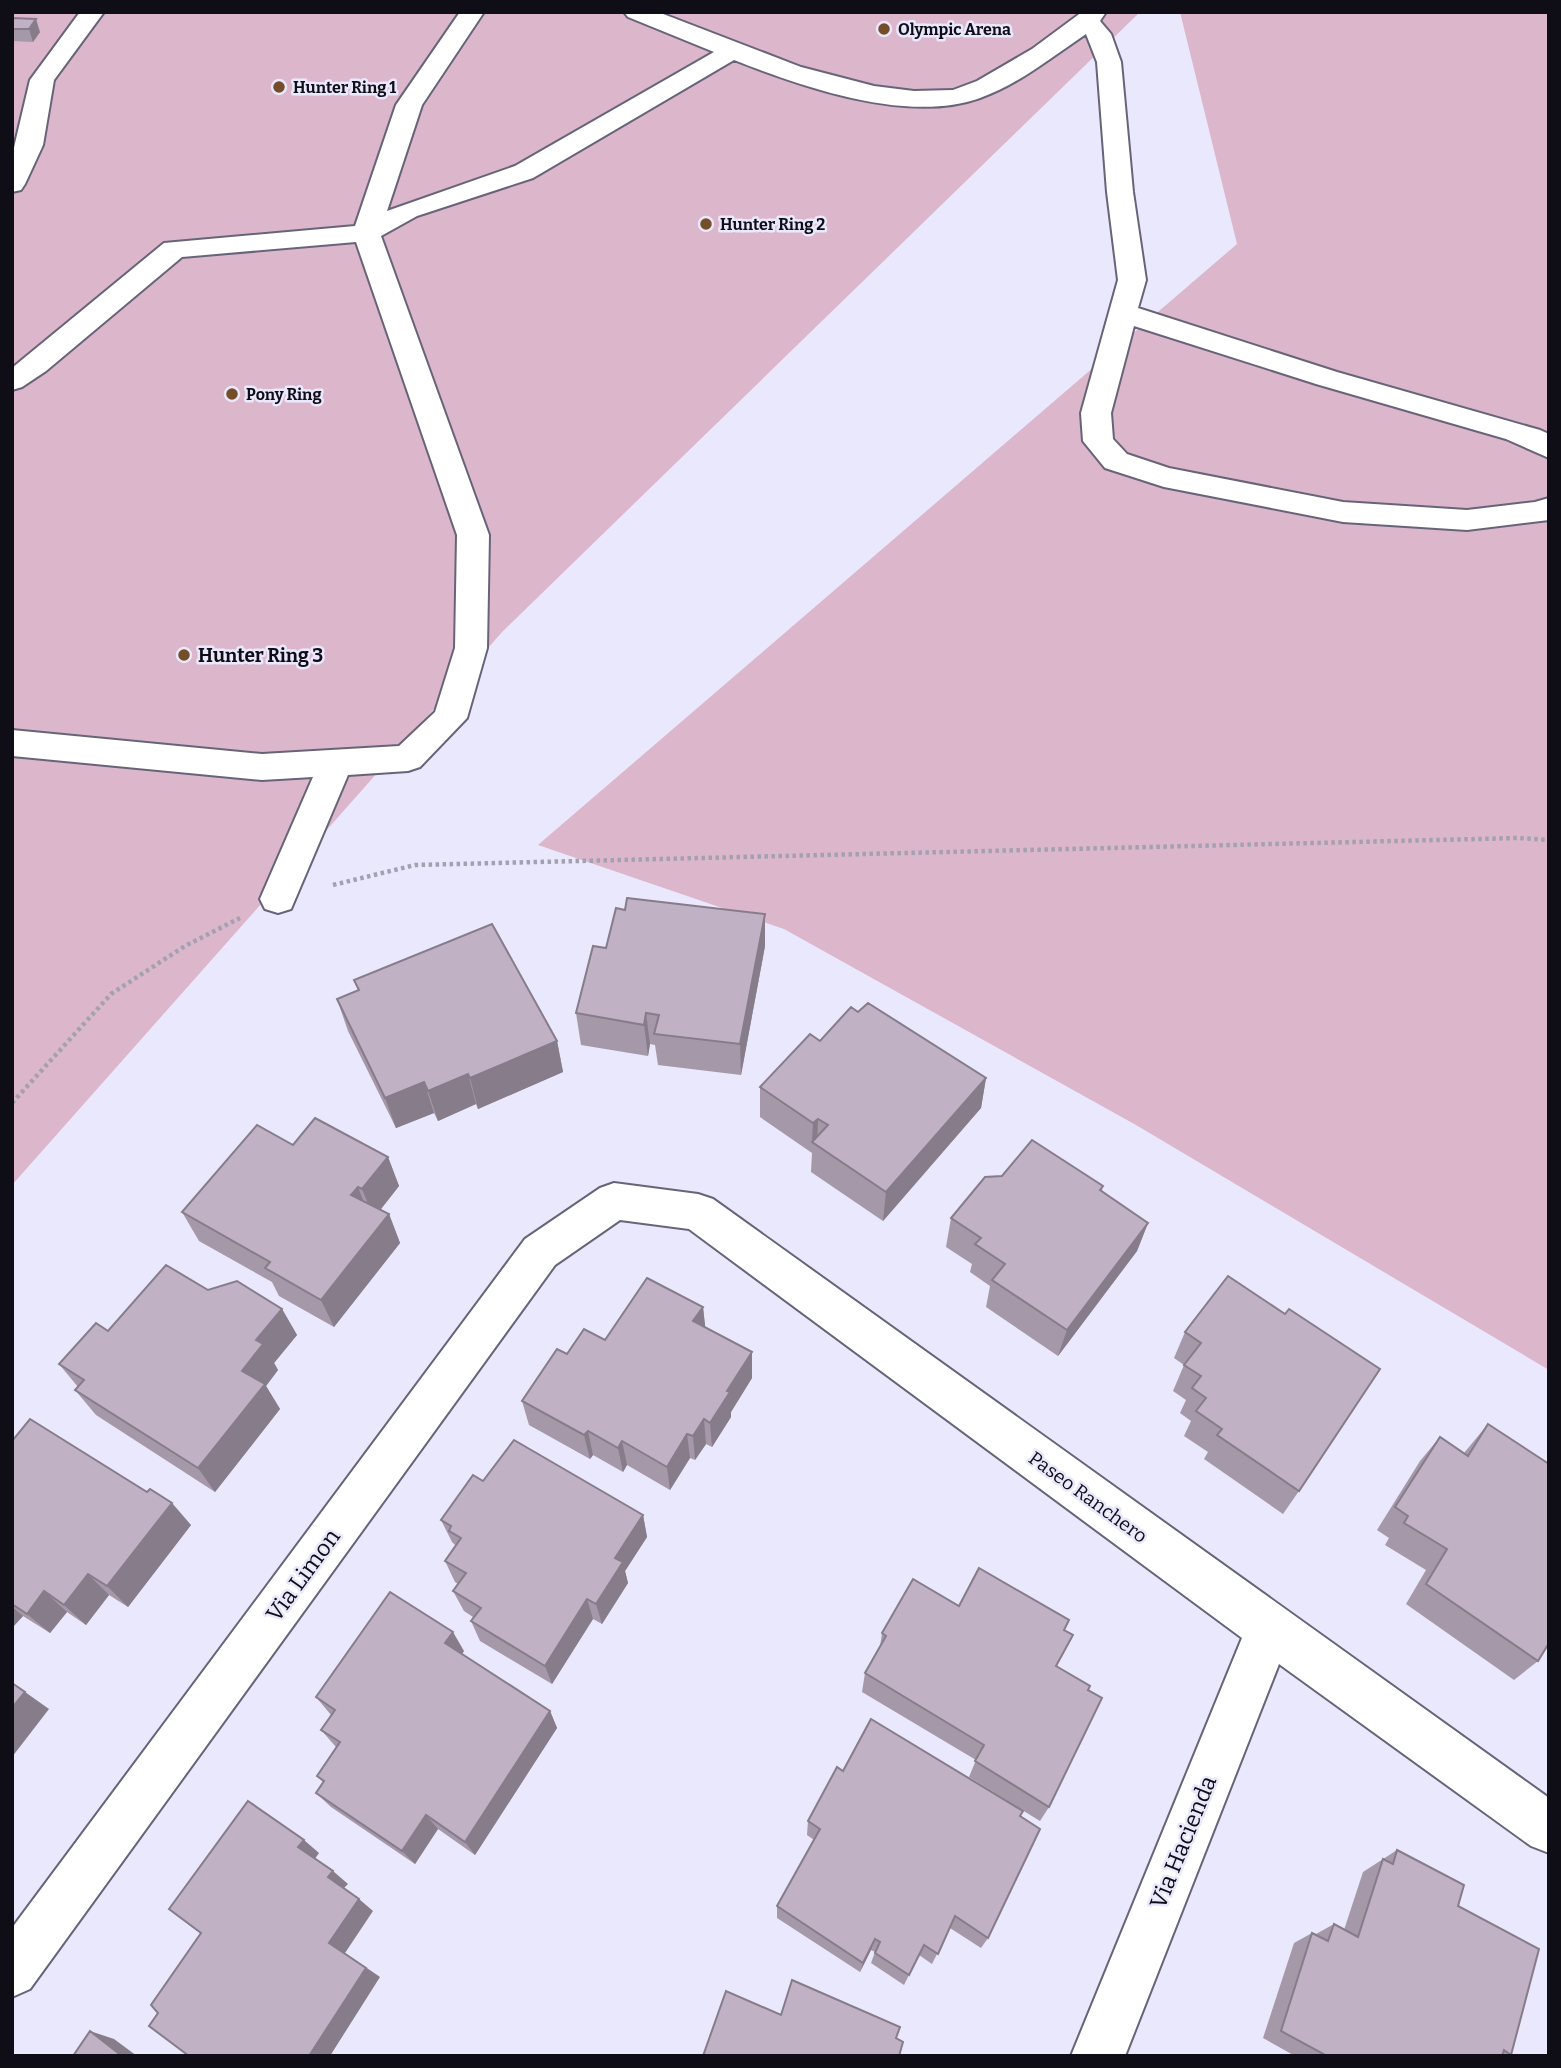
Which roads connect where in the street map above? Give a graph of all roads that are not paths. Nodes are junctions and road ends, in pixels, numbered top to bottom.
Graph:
1 (92, 12) edge
2 (472, 12) edge
3 (636, 12) edge
4 (1091, 17) edge
5 (734, 50) junction
6 (12, 184) edge
7 (366, 233) junction
8 (1124, 313) junction
9 (12, 381) edge
10 (1549, 447) edge
11 (1549, 508) edge
12 (12, 743) edge
13 (336, 763) junction
14 (278, 899) road end
15 (614, 1201) joint
16 (1269, 1629) junction
17 (1549, 1828) edge
18 (12, 1971) edge
19 (1098, 2056) edge

1 - 6 street
2 - 7 street
3 - 5 street
4 - 5 street
4 - 8 street
5 - 7 street
7 - 9 street
7 - 13 street
8 - 10 street
8 - 11 street
12 - 13 street
13 - 14 street
15 - 16 street, Paseo Ranchero
15 - 18 street, Via Limon
16 - 17 street, Paseo Ranchero
16 - 19 street, Via Hacienda

